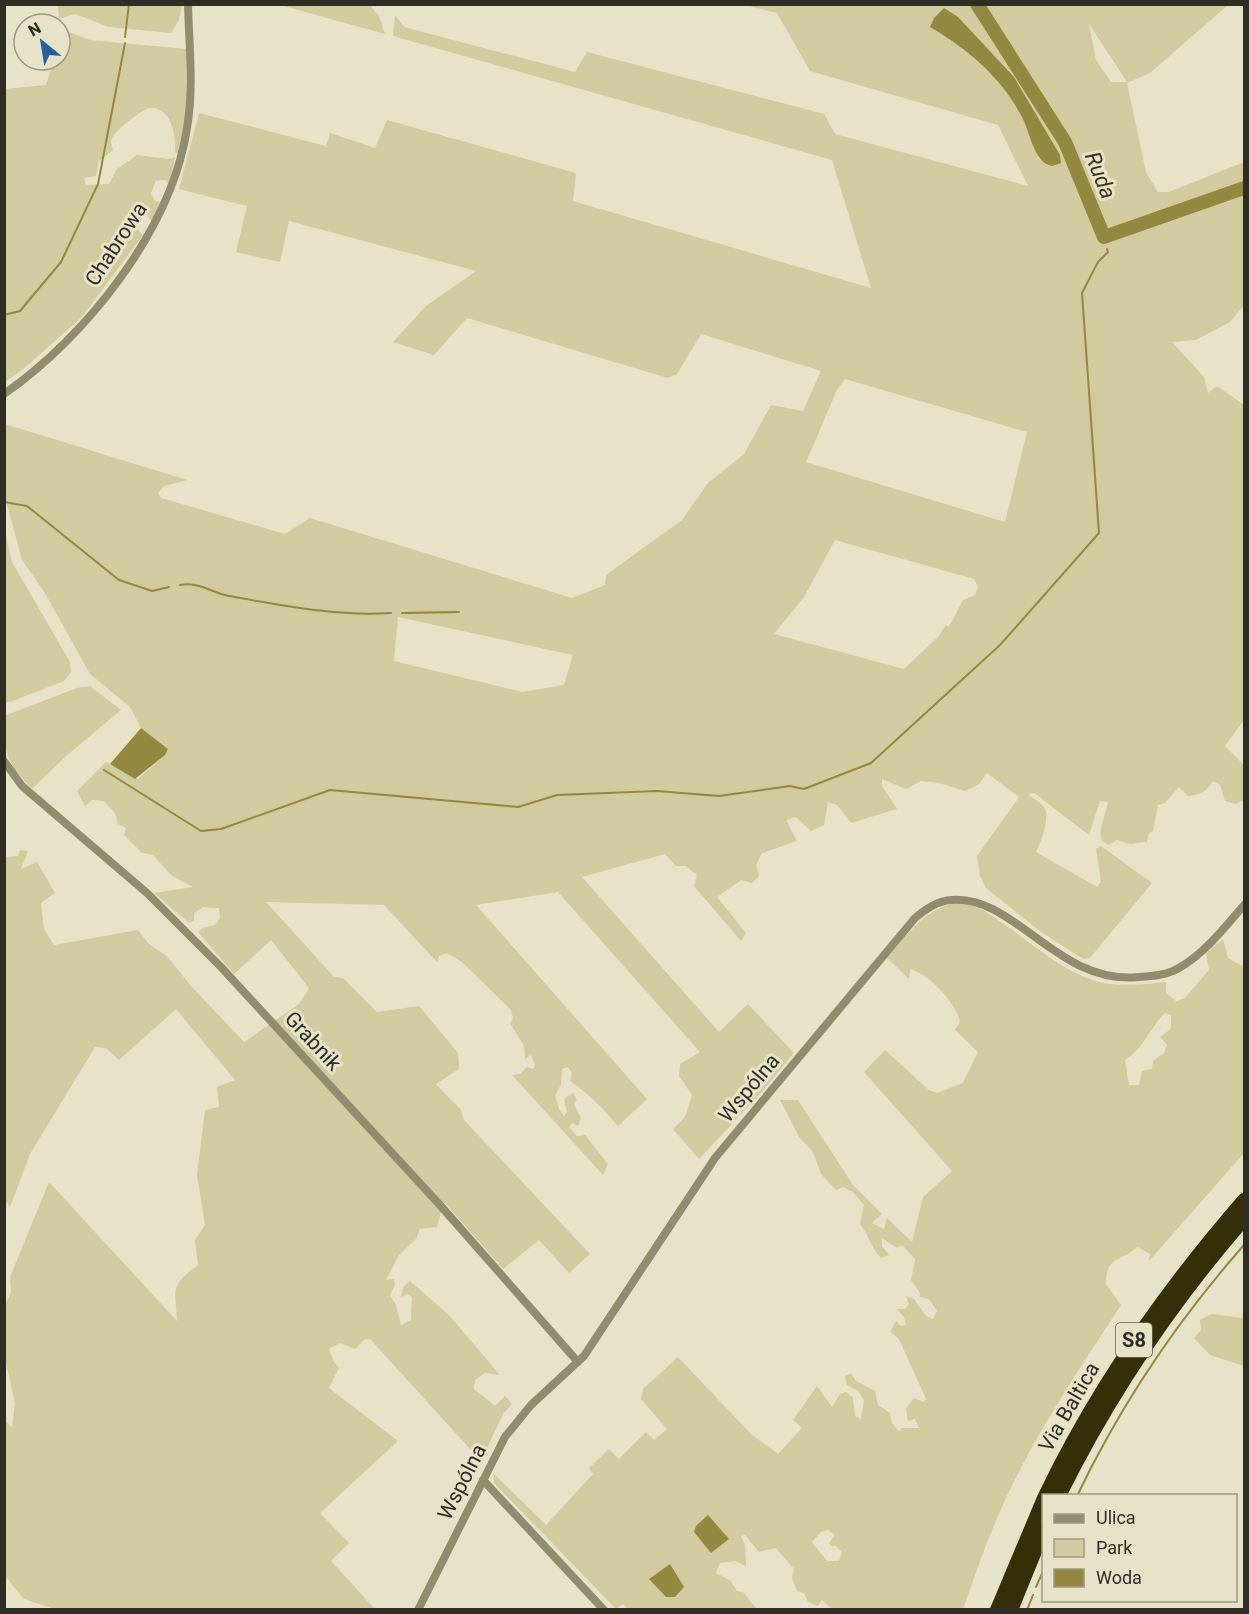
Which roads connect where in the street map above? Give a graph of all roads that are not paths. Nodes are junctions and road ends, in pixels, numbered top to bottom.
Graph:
1 (188, 4) edge
2 (4, 394) edge
3 (4, 761) edge
4 (1245, 905) edge
5 (1245, 1200) edge
6 (1245, 1219) edge
7 (578, 1362) junction
8 (483, 1480) junction
9 (1046, 1494) edge
10 (1060, 1494) edge
11 (1042, 1502) edge
12 (1042, 1534) edge
13 (418, 1610) edge
14 (604, 1610) edge
15 (998, 1610) edge
16 (1011, 1610) edge

1 - 2 street, Chabrowa
3 - 7 street, Grabnik
4 - 7 street, Wspólna
5 - 9 highway, Via Baltica / S8
6 - 10 highway, Via Baltica / S8
7 - 8 street, Wspólna
8 - 13 street, Wspólna
8 - 14 street
11 - 15 highway, Via Baltica / S8
12 - 16 highway

